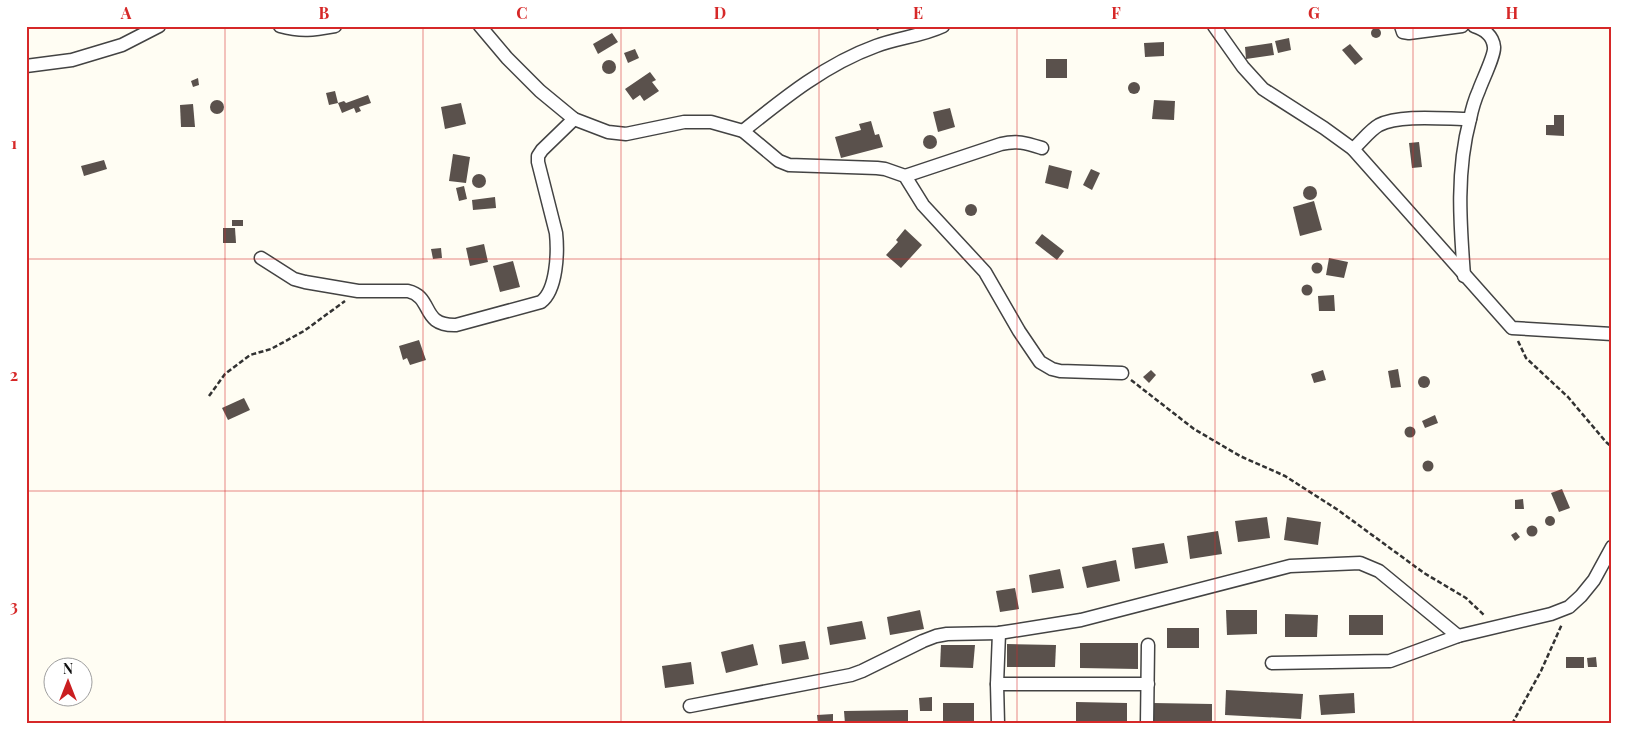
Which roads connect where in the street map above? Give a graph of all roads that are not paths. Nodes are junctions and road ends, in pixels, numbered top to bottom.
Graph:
1 (159, 26) edge
2 (280, 26) edge
3 (335, 26) edge
4 (480, 26) edge
5 (943, 26) edge
6 (1214, 26) edge
7 (1401, 26) edge
8 (1462, 26) edge
9 (1474, 26) edge
10 (26, 66) edge
11 (574, 119) junction
12 (1470, 119) junction
13 (743, 131) junction
14 (1042, 148) dead end
15 (1353, 149) junction
16 (905, 176) junction
17 (261, 258) dead end
18 (1464, 276) junction
19 (1612, 334) edge
20 (1122, 373) road end
21 (1612, 547) edge
22 (999, 633) junction
23 (1458, 636) junction
24 (1148, 645) dead end
25 (1272, 663) dead end
26 (997, 684) junction
27 (1148, 684) junction
28 (690, 706) dead end
29 (998, 724) edge
30 (1148, 724) edge

1 - 10 street
2 - 3 street
4 - 11 street
5 - 13 street
6 - 15 street
7 - 8 street
9 - 12 street
11 - 13 street
11 - 17 street
12 - 15 street
12 - 18 street
13 - 16 street
14 - 16 street
15 - 18 street
16 - 20 street
18 - 19 street
21 - 23 street
22 - 23 street
22 - 26 street
22 - 28 street
23 - 25 street
24 - 27 street
26 - 27 street
26 - 29 street
27 - 30 street

